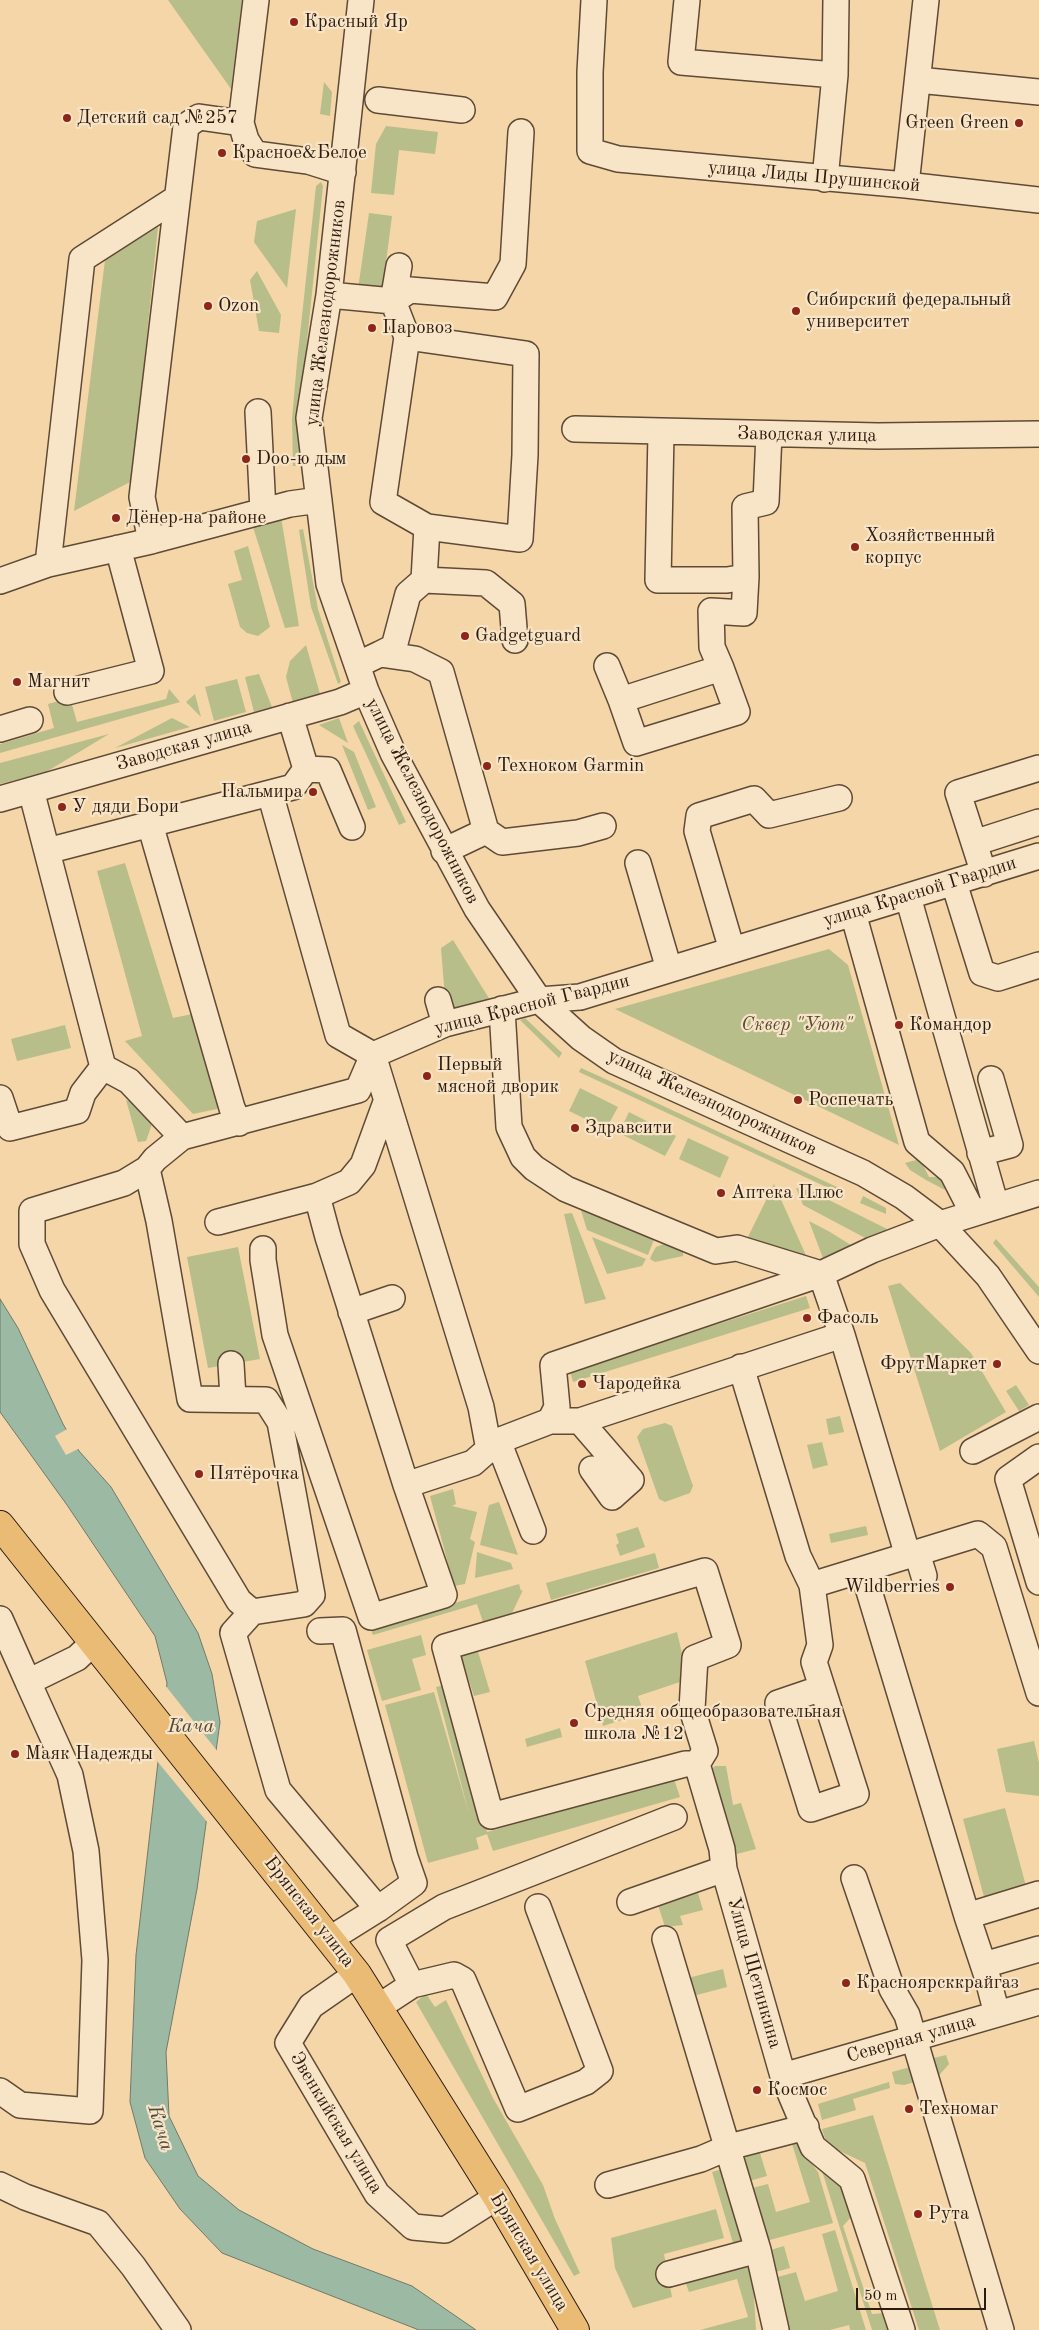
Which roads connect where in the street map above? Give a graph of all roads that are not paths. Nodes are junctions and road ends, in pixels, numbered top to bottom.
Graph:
1 (256, 0) edge
2 (361, 0) edge
3 (594, 0) edge
4 (687, 0) edge
5 (836, 0) edge
6 (926, 0) edge
7 (835, 75) junction
8 (918, 80) junction
9 (1039, 92) edge
10 (378, 100) dead end
11 (462, 110) dead end
12 (241, 123) junction
13 (521, 132) dead end
14 (343, 172) junction
15 (825, 180) junction
16 (906, 185) junction
17 (177, 198) junction
18 (1039, 200) edge
19 (399, 266) dead end
20 (329, 295) junction
21 (393, 301) junction
22 (407, 337) junction
23 (258, 412) dead end
24 (575, 429) dead end
25 (661, 433) junction
26 (769, 434) junction
27 (1039, 434) edge
28 (319, 500) junction
29 (263, 511) junction
30 (427, 527) junction
31 (150, 541) junction
32 (118, 548) junction
33 (48, 564) junction
34 (2, 574) edge
35 (746, 577) junction
36 (424, 580) junction
37 (515, 640) dead end
38 (380, 654) junction
39 (357, 665) junction
40 (607, 666) dead end
41 (721, 668) junction
42 (366, 691) junction
43 (67, 692) dead end
44 (621, 700) junction
45 (290, 716) junction
46 (30, 720) dead end
47 (0, 729) edge
48 (1039, 768) edge
49 (306, 770) junction
50 (31, 790) junction
51 (270, 793) junction
52 (839, 798) dead end
53 (0, 799) edge
54 (1039, 822) edge
55 (150, 824) junction
56 (604, 826) dead end
57 (352, 827) dead end
58 (486, 831) junction
59 (974, 843) junction
60 (47, 851) junction
61 (444, 851) junction
62 (1039, 856) edge
63 (638, 864) dead end
64 (984, 874) junction
65 (954, 883) junction
66 (908, 897) junction
67 (853, 913) junction
68 (732, 950) junction
69 (1039, 965) edge
70 (669, 969) junction
71 (438, 1000) dead end
72 (540, 1000) junction
73 (502, 1009) junction
74 (445, 1024) junction
75 (373, 1055) junction
76 (103, 1066) junction
77 (991, 1079) dead end
78 (0, 1098) edge
79 (386, 1102) junction
80 (239, 1123) junction
81 (182, 1137) junction
82 (980, 1153) junction
83 (147, 1169) junction
84 (1039, 1193) edge
85 (317, 1196) junction
86 (985, 1210) junction
87 (218, 1222) dead end
88 (940, 1224) junction
89 (264, 1249) dead end
90 (820, 1274) junction
91 (392, 1298) dead end
92 (351, 1312) junction
93 (842, 1336) junction
94 (1039, 1351) edge
95 (231, 1364) dead end
96 (741, 1367) junction
97 (234, 1398) junction
98 (1039, 1417) edge
99 (550, 1421) junction
100 (580, 1421) junction
101 (494, 1446) junction
102 (973, 1451) dead end
103 (1039, 1457) edge
104 (592, 1469) dead end
105 (406, 1485) junction
106 (0, 1525) edge
107 (533, 1531) dead end
108 (916, 1562) junction
109 (863, 1571) junction
110 (1039, 1582) edge
111 (812, 1585) junction
112 (1039, 1587) edge
113 (1009, 1596) junction
114 (252, 1612) junction
115 (0, 1619) edge
116 (320, 1631) dead end
117 (93, 1643) junction
118 (28, 1682) junction
119 (822, 1688) junction
120 (1039, 1693) edge
121 (697, 1764) junction
122 (674, 1817) dead end
123 (724, 1869) junction
124 (854, 1878) dead end
125 (1039, 1894) edge
126 (630, 1902) dead end
127 (538, 1906) dead end
128 (378, 1909) junction
129 (967, 1916) junction
130 (665, 1938) dead end
131 (330, 1939) junction
132 (1039, 1949) edge
133 (984, 1965) junction
134 (357, 1974) junction
135 (412, 1985) junction
136 (1039, 2002) edge
137 (380, 2006) junction
138 (997, 2014) junction
139 (913, 2038) junction
140 (783, 2076) junction
141 (0, 2091) edge
142 (806, 2127) junction
143 (729, 2147) junction
144 (0, 2185) edge
145 (608, 2185) dead end
146 (497, 2197) junction
147 (758, 2250) junction
148 (669, 2274) dead end
149 (178, 2330) edge
150 (575, 2330) edge
151 (776, 2330) edge
152 (902, 2330) edge
153 (1001, 2330) edge

1 - 12 street
2 - 14 street, улица Железнодорожников
3 - 15 street, улица Лиды Прушинской
4 - 7 street
5 - 7 street
6 - 8 street
7 - 15 street
8 - 9 street
8 - 16 street
10 - 11 street
12 - 14 street
12 - 17 street
13 - 21 street
14 - 20 street, улица Железнодорожников
15 - 16 street, улица Лиды Прушинской
16 - 18 street, улица Лиды Прушинской
17 - 31 street
17 - 33 street
19 - 21 street
20 - 21 street
20 - 28 street, улица Железнодорожников
21 - 22 street
22 - 30 street
22 - 30 street
23 - 29 street
24 - 25 street, Заводская улица
25 - 26 street, Заводская улица
25 - 35 street
26 - 27 street, Заводская улица
26 - 35 street
28 - 29 street
28 - 39 street, улица Железнодорожников
29 - 31 street
30 - 36 street
31 - 32 street
32 - 33 street
32 - 43 street
33 - 34 street
35 - 41 street
36 - 37 street
36 - 38 street
38 - 39 street
38 - 58 street
39 - 42 street, улица Железнодорожников
40 - 44 street
41 - 44 street
41 - 44 street
42 - 45 street, Заводская улица
42 - 61 street, улица Железнодорожников
45 - 49 street
45 - 50 street, Заводская улица
46 - 47 street
48 - 59 street
49 - 51 street
49 - 57 street
50 - 53 street, Заводская улица
50 - 60 street
51 - 55 street
51 - 75 street
52 - 68 street
54 - 59 street
55 - 60 street
55 - 80 street
56 - 58 street
58 - 61 street
59 - 64 street
60 - 76 street
61 - 72 street, улица Железнодорожников
62 - 64 street, улица Красной Гвардии
63 - 70 street
64 - 65 street, улица Красной Гвардии
65 - 66 street, улица Красной Гвардии
65 - 69 street
66 - 67 street, улица Красной Гвардии
66 - 82 street
67 - 68 street, улица Красной Гвардии
67 - 86 street
68 - 70 street, улица Красной Гвардии
70 - 72 street, улица Красной Гвардии
71 - 74 street
72 - 73 street, улица Красной Гвардии
72 - 88 street, улица Железнодорожников
73 - 74 street, улица Красной Гвардии
73 - 90 street
74 - 75 street, улица Красной Гвардии
75 - 79 street
75 - 80 street
76 - 78 street
76 - 81 street
77 - 82 street
79 - 85 street
79 - 101 street
80 - 81 street
81 - 83 street
82 - 86 street
83 - 97 street
83 - 114 street
84 - 86 street
85 - 87 street
85 - 92 street
86 - 88 street
88 - 90 street
88 - 94 street, улица Железнодорожников
89 - 105 street
90 - 93 street
90 - 99 street
91 - 92 street
92 - 105 street
93 - 96 street
93 - 108 street
95 - 97 street
96 - 100 street
96 - 111 street
97 - 114 street
98 - 102 street
99 - 100 street
99 - 101 street
100 - 104 street
101 - 105 street
101 - 107 street
103 - 110 street
106 - 117 highway, Брянская улица
108 - 109 street
108 - 113 street
109 - 111 street
109 - 129 street
111 - 119 street
112 - 113 street
113 - 120 street
114 - 128 street
115 - 118 street
116 - 128 street
117 - 118 street
117 - 131 highway, Брянская улица
118 - 141 street
119 - 119 street
121 - 121 street
121 - 123 street, Улица Щетинкина
122 - 135 street
123 - 126 street
123 - 140 street, Улица Щетинкина
124 - 139 street
125 - 129 street
127 - 135 street
128 - 131 street
129 - 133 street
130 - 143 street
131 - 134 highway, Брянская улица
132 - 133 street
133 - 138 street
134 - 137 highway, Брянская улица
134 - 146 street, Эвенкийская улица
135 - 137 street
136 - 138 street, Северная улица
137 - 146 highway, Брянская улица
138 - 139 street, Северная улица
139 - 140 street, Северная улица
139 - 153 street
140 - 142 street, Улица Щетинкина
142 - 143 street
142 - 152 street, Улица Щетинкина
143 - 145 street
143 - 147 street
144 - 149 street
146 - 150 highway, Брянская улица
147 - 148 street
147 - 151 street

